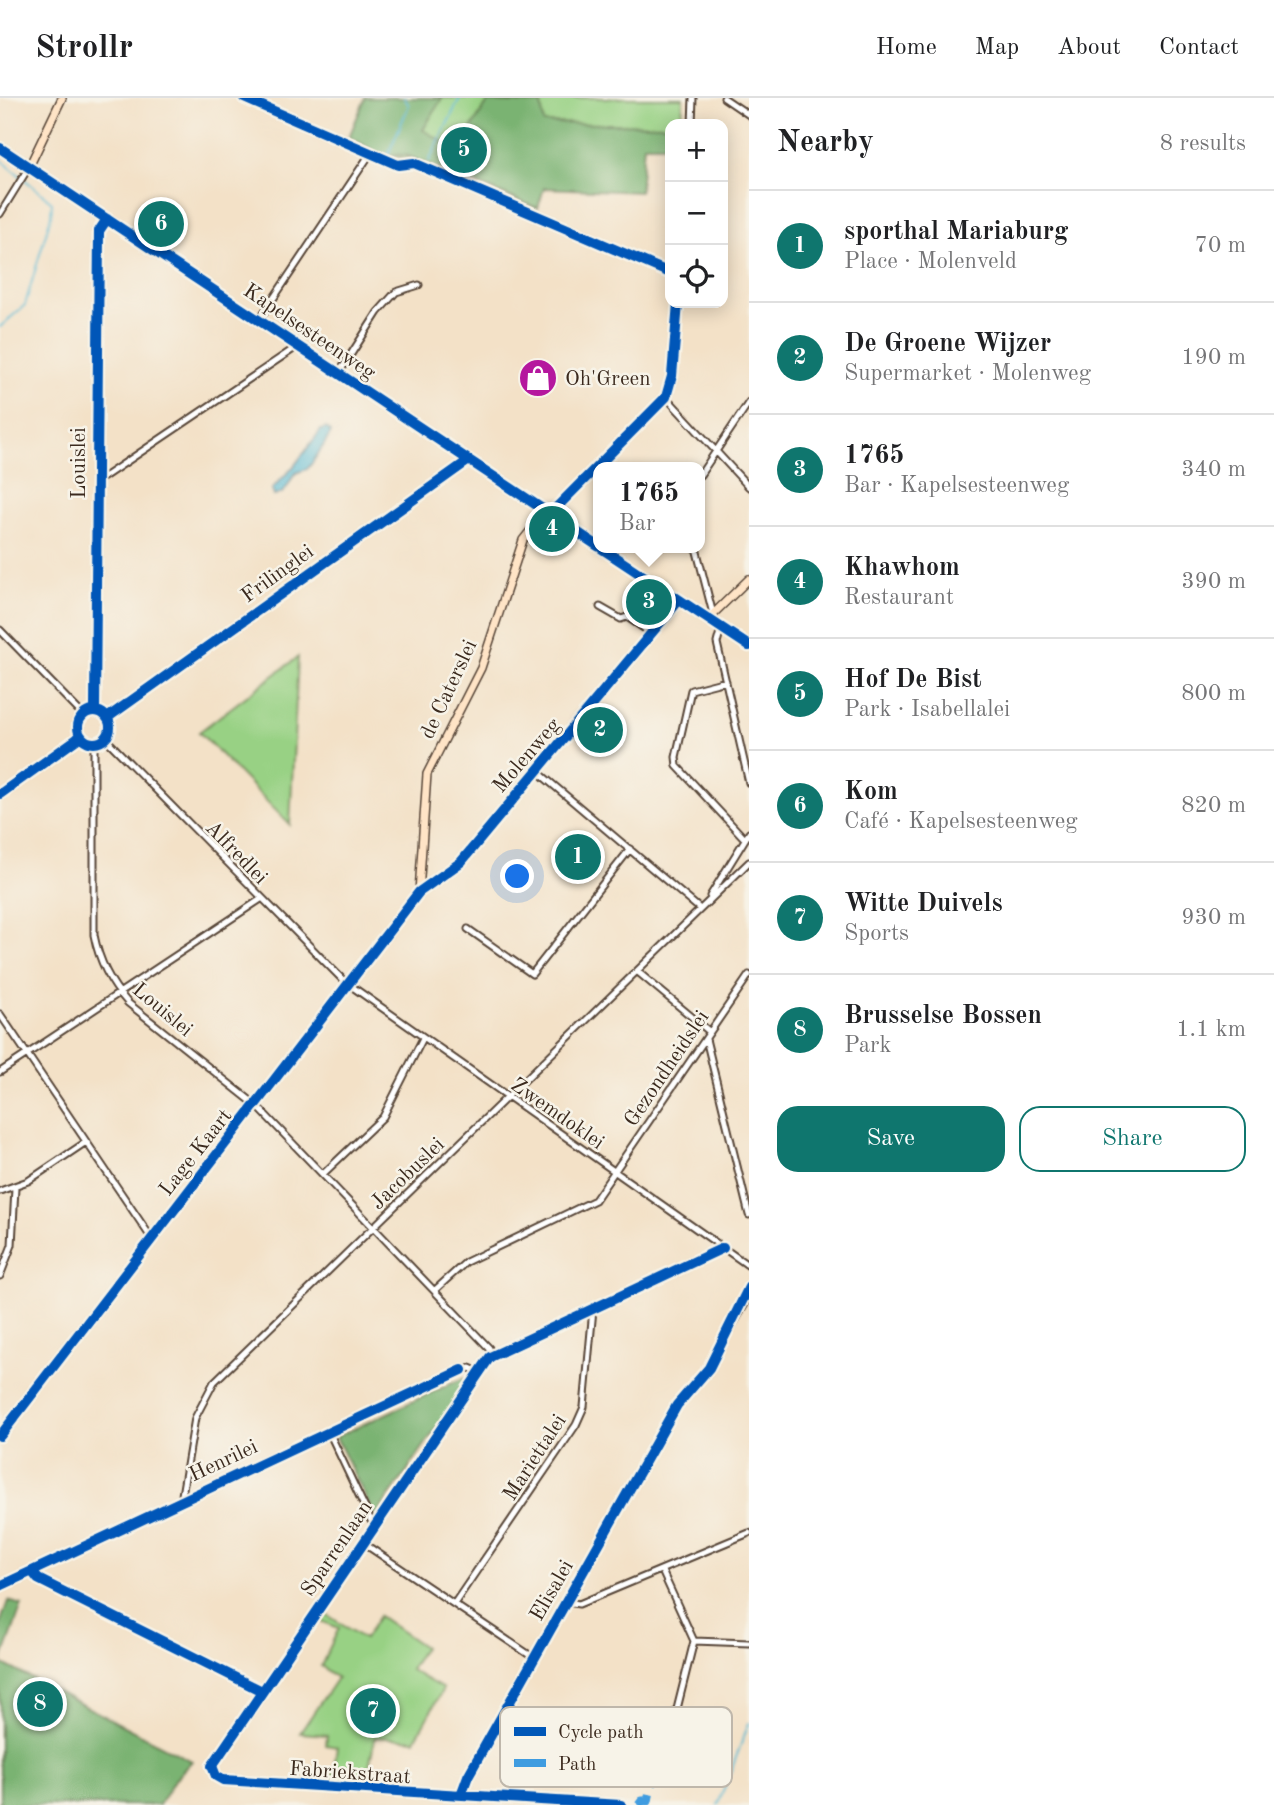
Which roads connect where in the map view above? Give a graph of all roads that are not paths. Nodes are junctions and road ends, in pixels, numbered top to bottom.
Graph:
1 (62, 98) edge
2 (243, 98) edge
3 (693, 98) edge
4 (724, 98) edge
5 (749, 115) edge
6 (692, 119) edge
7 (0, 148) edge
8 (370, 154) junction
9 (29, 167) junction
10 (0, 214) edge
11 (107, 219) junction
12 (665, 271) edge
13 (419, 285) dead end
14 (678, 308) edge
15 (259, 320) junction
16 (298, 346) junction
17 (339, 373) junction
18 (666, 397) junction
19 (749, 402) edge
20 (715, 451) junction
21 (469, 460) junction
22 (599, 462) edge
23 (705, 467) edge
24 (593, 468) edge
25 (98, 481) junction
26 (749, 487) edge
27 (548, 512) junction
28 (593, 542) edge
29 (609, 553) edge
30 (697, 553) edge
31 (749, 579) edge
32 (679, 600) junction
33 (600, 607) dead end
34 (711, 617) junction
35 (721, 628) junction
36 (0, 630) edge
37 (651, 633) junction
38 (749, 646) edge
39 (726, 681) junction
40 (95, 711) junction
41 (83, 715) junction
42 (107, 718) junction
43 (82, 736) junction
44 (105, 738) junction
45 (94, 742) junction
46 (538, 772) junction
47 (749, 783) edge
48 (0, 794) edge
49 (749, 833) edge
50 (745, 839) junction
51 (630, 849) junction
52 (749, 862) edge
53 (419, 892) junction
54 (709, 897) junction
55 (261, 899) junction
56 (700, 909) junction
57 (468, 929) dead end
58 (638, 972) junction
59 (749, 975) edge
60 (349, 985) junction
61 (120, 994) junction
62 (0, 1014) edge
63 (710, 1032) junction
64 (423, 1038) junction
65 (706, 1039) junction
66 (28, 1055) junction
67 (0, 1072) edge
68 (508, 1098) junction
69 (256, 1105) junction
70 (86, 1142) junction
71 (615, 1172) junction
72 (323, 1174) junction
73 (16, 1188) junction
74 (0, 1191) edge
75 (749, 1216) edge
76 (374, 1227) junction
77 (152, 1239) junction
78 (723, 1248) junction
79 (749, 1266) edge
80 (0, 1276) edge
81 (435, 1290) junction
82 (749, 1297) edge
83 (593, 1309) junction
84 (489, 1348) dead end
85 (480, 1372) junction
86 (329, 1432) junction
87 (0, 1436) edge
88 (181, 1501) junction
89 (374, 1527) junction
90 (749, 1533) edge
91 (363, 1543) junction
92 (32, 1571) junction
93 (662, 1571) junction
94 (0, 1586) edge
95 (566, 1602) junction
96 (454, 1604) junction
97 (694, 1641) junction
98 (749, 1643) edge
99 (534, 1658) junction
100 (262, 1691) junction
101 (507, 1707) edge
102 (678, 1707) edge
103 (500, 1719) edge
104 (212, 1766) joint
105 (461, 1795) junction
106 (621, 1805) edge

1 - 9 street
2 - 8 street
3 - 6 street
4 - 5 street
7 - 9 main road, Kapelsesteenweg
8 - 12 street
8 - 15 street
9 - 10 street
9 - 11 main road, Kapelsesteenweg
11 - 15 main road, Kapelsesteenweg
11 - 25 street, Louislei
13 - 17 street
14 - 18 street
15 - 16 main road, Kapelsesteenweg
16 - 17 main road, Kapelsesteenweg
16 - 25 street
17 - 21 main road, Kapelsesteenweg
18 - 20 street
18 - 22 street
19 - 20 street
20 - 23 street
20 - 26 street
21 - 27 main road, Kapelsesteenweg
21 - 42 street, Frilinglei
24 - 27 street
25 - 40 street, Louislei
27 - 28 main road, Kapelsesteenweg
27 - 53 street, de Caterslei
29 - 32 main road, Kapelsesteenweg
30 - 34 street
31 - 34 street
32 - 34 main road, Kapelsesteenweg
32 - 37 street, Molenweg
33 - 37 street
34 - 35 main road, Kapelsesteenweg
35 - 38 main road, Kapelsesteenweg
35 - 39 street
36 - 41 street
37 - 46 street, Molenweg
39 - 47 street
39 - 50 street
40 - 41 street
40 - 42 street
41 - 43 street
42 - 44 street
43 - 45 street
43 - 48 street
44 - 45 street
44 - 55 street, Alfredlei
45 - 61 street, Louislei
46 - 51 street
46 - 53 street, Molenweg
49 - 50 street, Jacobuslei
50 - 54 street, Jacobuslei
51 - 56 street
51 - 57 street
52 - 54 street, Jacobuslei
53 - 60 street, Lage Kaart
54 - 56 street, Jacobuslei
55 - 60 street, Alfredlei
55 - 61 street
56 - 58 street, Jacobuslei
58 - 63 street
58 - 68 street, Jacobuslei
59 - 63 street, Gezondheidslei
60 - 64 street, Zwemdoklei
60 - 69 street, Lage Kaart
61 - 66 street
61 - 69 street, Louislei
62 - 66 street
63 - 65 street, Gezondheidslei
64 - 68 street, Zwemdoklei
64 - 72 street
65 - 71 street, Gezondheidslei
65 - 75 street
66 - 67 street
66 - 70 street
68 - 71 street, Zwemdoklei
68 - 76 street, Jacobuslei
69 - 72 street, Louislei
69 - 77 street, Lage Kaart
70 - 73 street
70 - 77 street
71 - 78 street, Zwemdoklei
71 - 81 street, Gezondheidslei
72 - 76 street, Louislei
73 - 74 street
73 - 80 street
76 - 81 street, Louislei
76 - 88 street, Jacobuslei
77 - 87 street, Lage Kaart
78 - 79 street, Zwemdoklei
78 - 83 street
81 - 84 street, Louislei
82 - 95 street, Elisalei
83 - 85 street, Sparrenlaan
83 - 96 street, Mariettalei
85 - 86 street, Henrilei
85 - 89 street, Sparrenlaan
86 - 88 street, Henrilei
86 - 89 street, Sparrenlaan
88 - 92 street, Henrilei
89 - 91 street, Sparrenlaan
90 - 93 street
91 - 96 street
91 - 100 street, Sparrenlaan
92 - 94 street, Henrilei
92 - 100 street
93 - 95 street
93 - 97 street
95 - 99 street, Elisalei
96 - 99 street
97 - 98 street
97 - 102 street
99 - 101 street, Elisalei
100 - 104 street, Sparrenlaan
103 - 105 street, Elisalei
104 - 105 street, Fabriekstraat
105 - 106 street, Fabriekstraat

